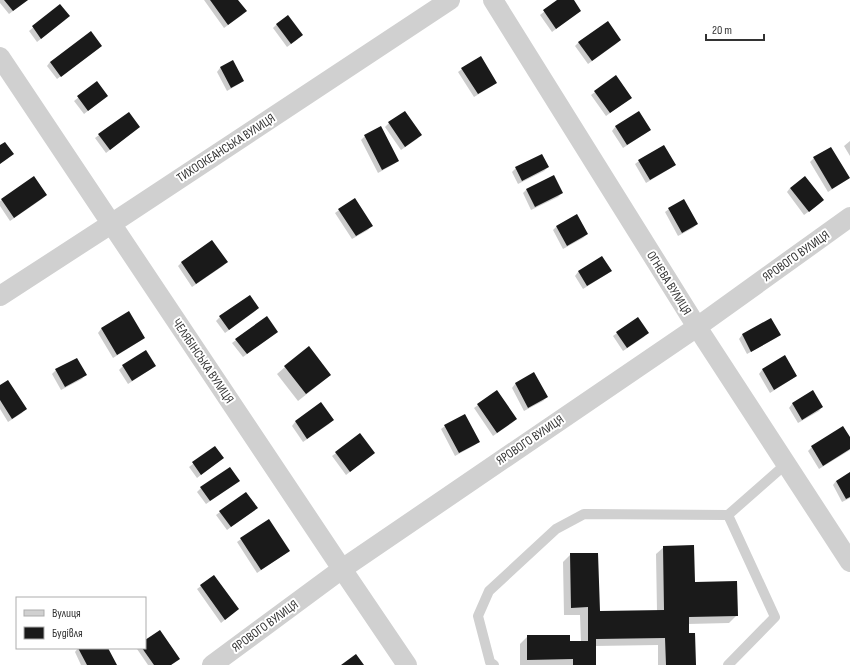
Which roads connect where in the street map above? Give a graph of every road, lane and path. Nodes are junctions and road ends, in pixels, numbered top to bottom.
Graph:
1 (450, 0) edge
2 (493, 0) edge
3 (0, 57) edge
4 (850, 217) edge
5 (111, 224) junction
6 (0, 296) edge
7 (697, 326) junction
8 (786, 464) junction
9 (728, 515) junction
10 (850, 562) edge
11 (342, 569) junction
12 (212, 665) edge
13 (407, 665) edge
14 (494, 665) edge
15 (728, 665) edge

1 - 5 street, ТИХООКЕАНСЬКА ВУЛИЦЯ
2 - 7 street, ОГНЄВА ВУЛИЦЯ
3 - 5 street, ЧЕЛЯБІНСЬКА ВУЛИЦЯ
4 - 7 street, ЯРОВОГО ВУЛИЦЯ
5 - 6 street, ТИХООКЕАНСЬКА ВУЛИЦЯ
5 - 11 street, ЧЕЛЯБІНСЬКА ВУЛИЦЯ
7 - 8 street, ОГНЄВА ВУЛИЦЯ
7 - 11 street, ЯРОВОГО ВУЛИЦЯ
8 - 9 lane
8 - 10 street, ОГНЄВА ВУЛИЦЯ
9 - 14 lane
9 - 15 lane
11 - 12 street, ЯРОВОГО ВУЛИЦЯ
11 - 13 street, ЧЕЛЯБІНСЬКА ВУЛИЦЯ

